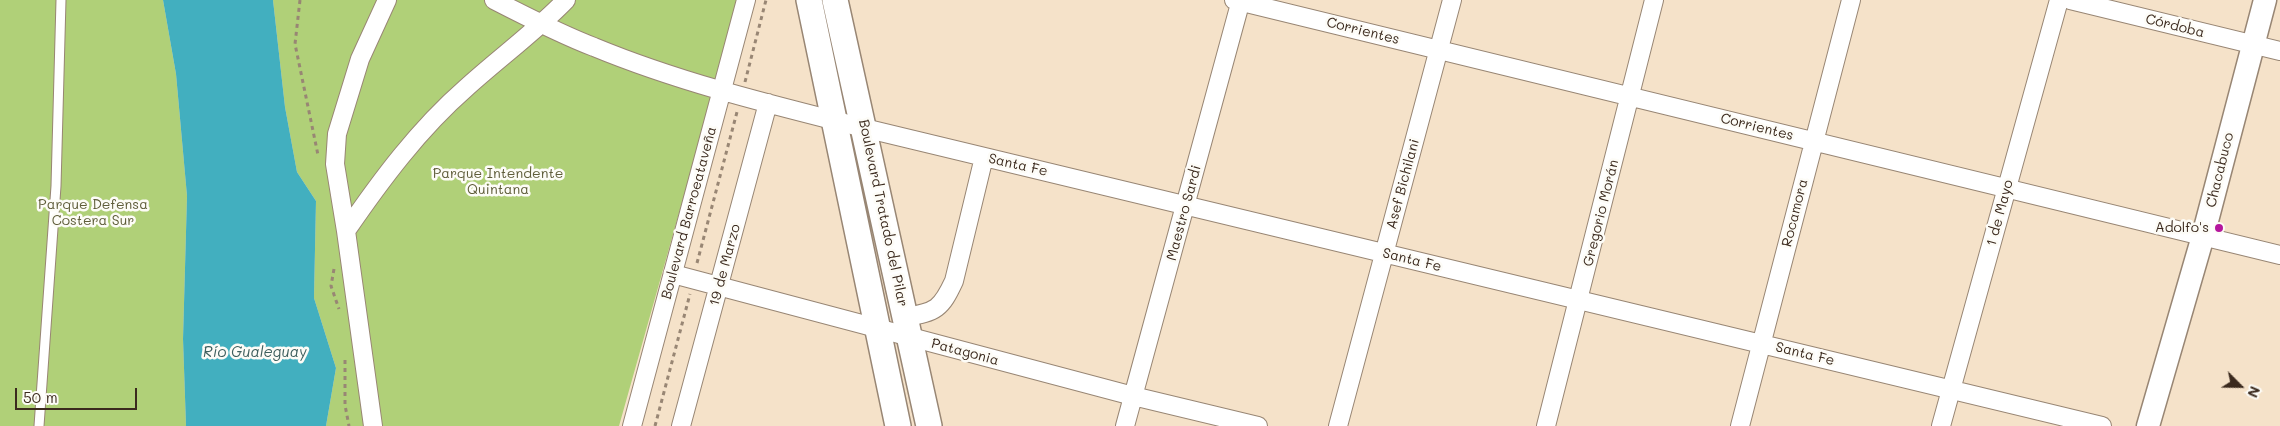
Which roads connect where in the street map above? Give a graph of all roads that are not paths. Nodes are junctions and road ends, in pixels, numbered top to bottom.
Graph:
1 (61, 0) edge
2 (387, 0) edge
3 (494, 0) edge
4 (566, 0) edge
5 (746, 0) edge
6 (809, 0) edge
7 (1238, 0) edge
8 (1452, 0) edge
9 (1654, 0) edge
10 (1851, 0) edge
11 (2059, 0) edge
12 (2070, 0) edge
13 (2265, 0) edge
14 (838, 11) edge
15 (542, 24) junction
16 (816, 30) junction
17 (2252, 44) junction
18 (1440, 50) junction
19 (2280, 51) edge
20 (722, 91) junction
21 (1631, 96) junction
22 (768, 103) junction
23 (835, 121) junction
24 (864, 128) junction
25 (1814, 141) junction
26 (984, 157) junction
27 (2007, 188) junction
28 (1186, 205) junction
29 (346, 231) junction
30 (2203, 236) junction
31 (1384, 253) junction
32 (2280, 254) edge
33 (672, 274) junction
34 (719, 286) junction
35 (1579, 300) junction
36 (908, 327) junction
37 (878, 328) junction
38 (1762, 344) junction
39 (1951, 390) junction
40 (1133, 396) junction
41 (39, 426) edge
42 (373, 426) edge
43 (632, 426) edge
44 (681, 426) edge
45 (898, 426) edge
46 (929, 426) edge
47 (1125, 426) edge
48 (1258, 426) edge
49 (1338, 426) edge
50 (1546, 426) edge
51 (1740, 426) edge
52 (1941, 426) edge
53 (2102, 426) edge
54 (2148, 426) edge

1 - 41 lane
2 - 29 street
3 - 15 street, Santa Fe
4 - 15 street
5 - 20 street, Boulevard Barroeataveña
6 - 16 main road, Boulevard Tratado del Pilar
7 - 18 street, Corrientes
7 - 28 street, Maestro Sardi
8 - 18 street, Asef Bichilani
9 - 21 street, Gregorio Morán
10 - 25 street, Rocamora
11 - 27 street, 1 de Mayo
12 - 17 street, Córdoba
13 - 17 street, Chacabuco
14 - 16 main road
14 - 24 main road, Boulevard Tratado del Pilar
15 - 20 street, Santa Fe
15 - 29 street
16 - 23 main road, Boulevard Tratado del Pilar
17 - 19 street, Córdoba
17 - 30 street, Chacabuco
18 - 21 street, Corrientes
18 - 31 street, Asef Bichilani
20 - 22 street, Santa Fe
20 - 33 street, Boulevard Barroeataveña
21 - 25 street, Corrientes
21 - 35 street, Gregorio Morán
22 - 23 street, Santa Fe
22 - 34 street, 19 de Marzo
23 - 24 street, Santa Fe
23 - 37 main road, Boulevard Tratado del Pilar
24 - 26 street, Santa Fe
24 - 36 main road, Boulevard Tratado del Pilar
25 - 27 street, Corrientes
25 - 38 street, Rocamora
26 - 28 street, Santa Fe
26 - 36 street
27 - 30 street, Corrientes
27 - 39 street, 1 de Mayo
28 - 31 street, Santa Fe
28 - 40 street, Maestro Sardi
29 - 42 street
30 - 32 street, Corrientes
30 - 54 street, Chacabuco
31 - 35 street, Santa Fe
31 - 49 street, Asef Bichilani
33 - 34 street, Patagonia
33 - 43 street, Boulevard Barroeataveña
34 - 37 street, Patagonia
34 - 44 street, 19 de Marzo
35 - 38 street, Santa Fe
35 - 50 street, Gregorio Morán
36 - 37 street, Patagonia
36 - 40 street, Patagonia
36 - 46 main road, Boulevard Tratado del Pilar
37 - 45 main road, Boulevard Tratado del Pilar
38 - 39 street, Santa Fe
38 - 51 street, Rocamora
39 - 52 street, 1 de Mayo
39 - 53 street, Santa Fe
40 - 47 street, Maestro Sardi
40 - 48 street, Patagonia

